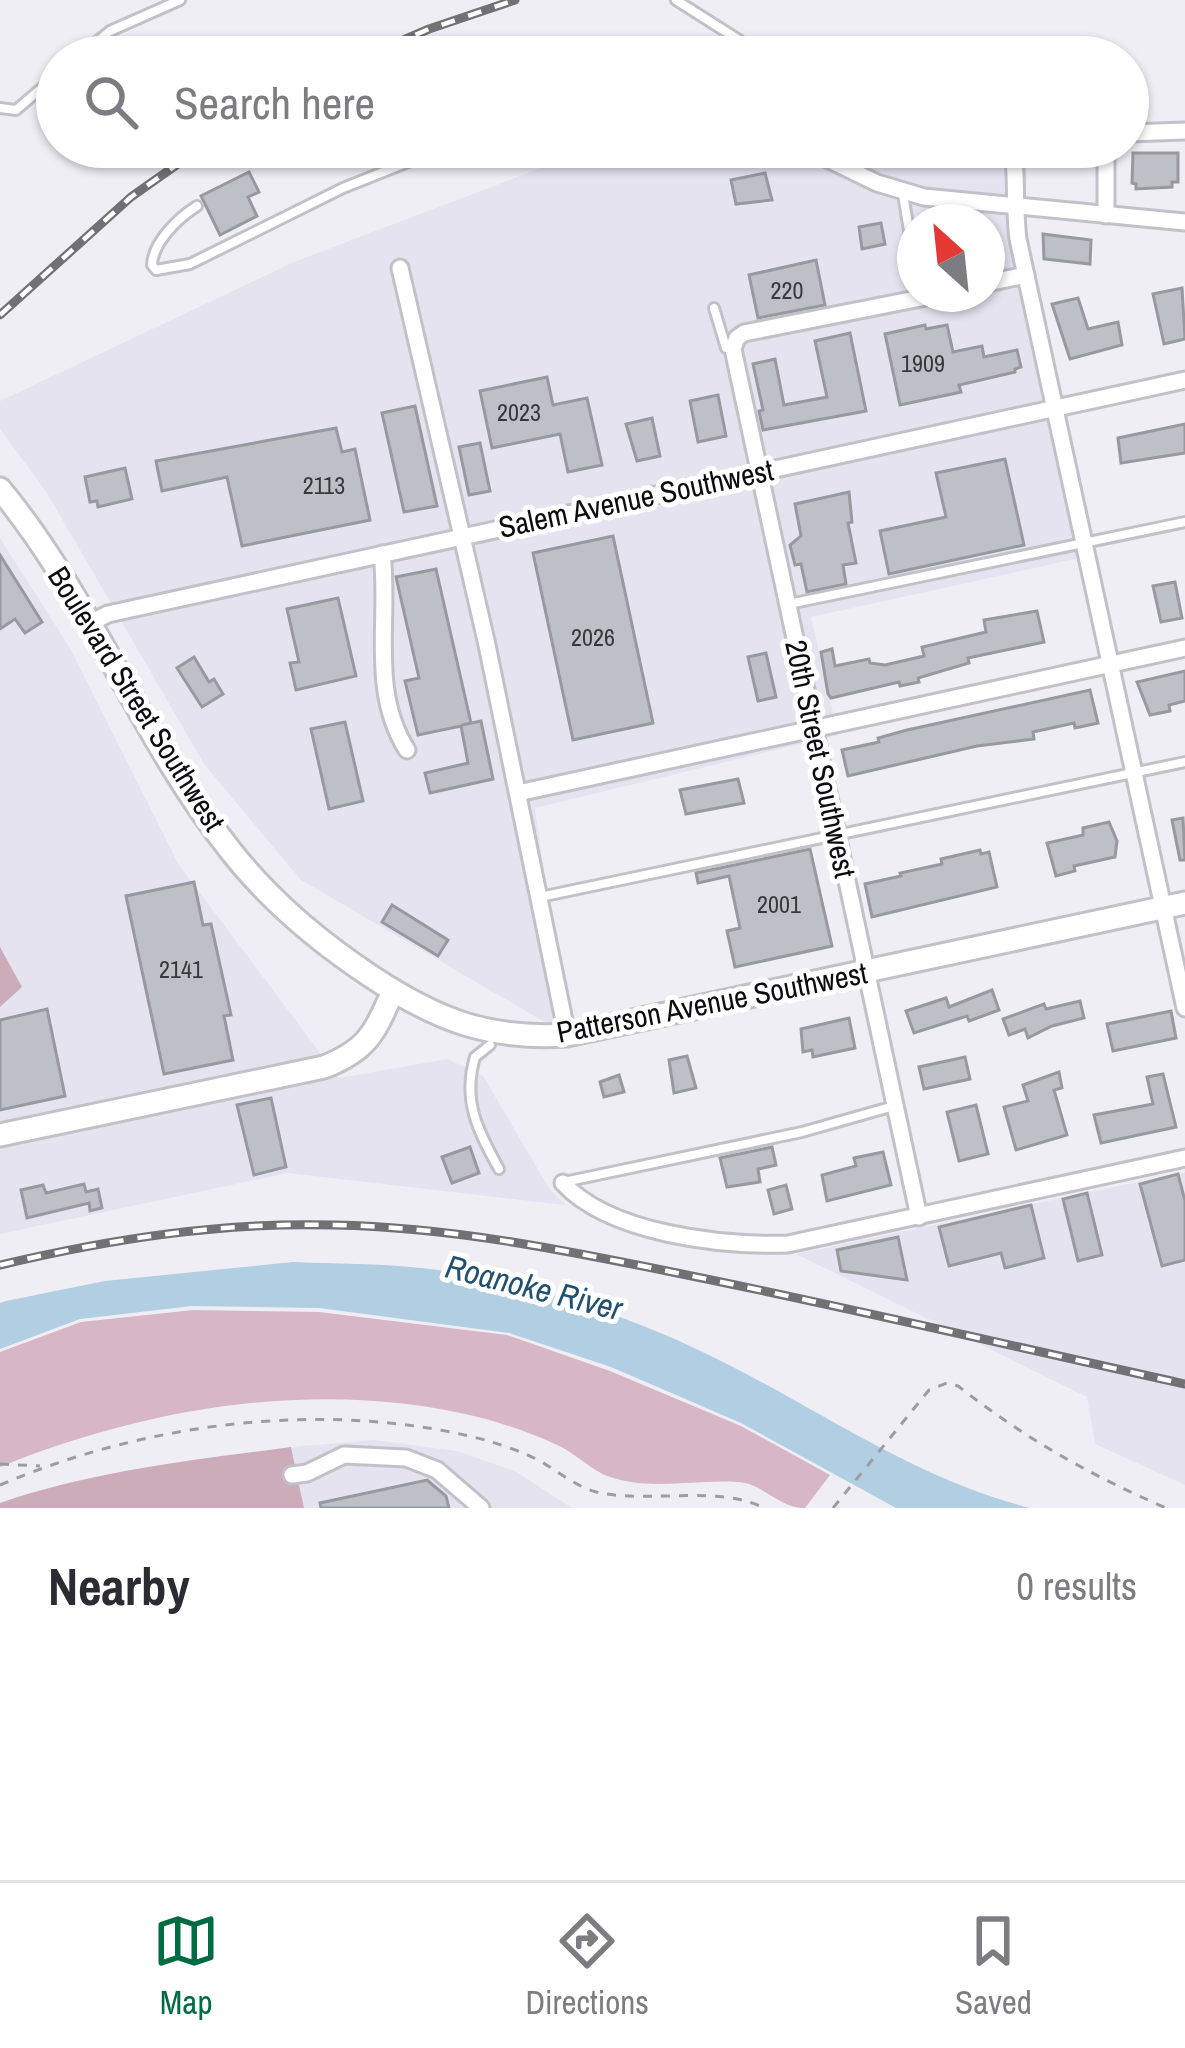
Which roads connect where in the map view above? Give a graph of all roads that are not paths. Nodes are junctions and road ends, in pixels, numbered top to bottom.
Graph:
1 (148, 0) edge
2 (180, 0) edge
3 (676, 0) edge
4 (147, 14) junction
5 (104, 36) edge
6 (731, 36) edge
7 (36, 93) edge
8 (0, 108) edge
9 (1185, 131) edge
10 (1149, 132) edge
11 (393, 168) edge
12 (849, 168) edge
13 (1016, 168) edge
14 (1106, 168) edge
15 (903, 193) junction
16 (905, 204) edge
17 (1017, 205) junction
18 (197, 206) dead end
19 (1106, 215) junction
20 (1185, 222) edge
21 (400, 268) dead end
22 (1026, 275) junction
23 (1005, 279) edge
24 (897, 301) edge
25 (714, 308) dead end
26 (733, 350) junction
27 (1185, 380) edge
28 (1054, 408) junction
29 (759, 472) junction
30 (0, 489) edge
31 (1185, 522) edge
32 (461, 537) junction
33 (1085, 543) junction
34 (382, 554) junction
35 (787, 604) junction
36 (88, 624) junction
37 (1185, 648) edge
38 (1110, 664) junction
39 (814, 727) junction
40 (407, 750) dead end
41 (1185, 762) edge
42 (1134, 774) junction
43 (518, 793) junction
44 (836, 837) junction
45 (538, 898) junction
46 (1174, 905) edge
47 (865, 973) junction
48 (393, 991) junction
49 (1185, 1009) edge
50 (567, 1035) junction
51 (491, 1039) junction
52 (896, 1106) junction
53 (0, 1135) edge
54 (1185, 1158) edge
55 (499, 1169) dead end
56 (563, 1183) joint
57 (920, 1217) junction
58 (292, 1475) dead end
59 (482, 1508) edge

1 - 4 lane
2 - 4 lane
3 - 6 lane
4 - 5 lane
7 - 8 lane
9 - 10 street
11 - 18 lane
12 - 15 street
13 - 17 street
14 - 19 street
15 - 16 lane
15 - 17 street
17 - 19 street
17 - 22 street
19 - 20 street
21 - 32 street
22 - 23 street
22 - 28 street
24 - 26 street
25 - 26 lane, 20th Street Southwest
26 - 29 street, 20th Street Southwest
27 - 28 street, Salem Avenue Southwest
28 - 29 street, Salem Avenue Southwest
28 - 33 street
29 - 32 street, Salem Avenue Southwest
29 - 35 street, 20th Street Southwest
30 - 36 main road, Boulevard Street Southwest
31 - 33 lane
32 - 34 street, Salem Avenue Southwest
32 - 43 street
33 - 35 lane
33 - 38 street
34 - 36 street, Salem Avenue Southwest
34 - 40 street
35 - 39 street, 20th Street Southwest
36 - 48 main road, Boulevard Street Southwest
37 - 38 street
38 - 39 street
38 - 42 street
39 - 43 street
39 - 44 street, 20th Street Southwest
41 - 42 lane
42 - 44 lane
42 - 46 street
43 - 45 street
44 - 45 lane
44 - 47 street, 20th Street Southwest
45 - 50 street
46 - 47 main road, Patterson Avenue Southwest
46 - 49 street
47 - 50 main road, Patterson Avenue Southwest
47 - 52 street, 20th Street Southwest
48 - 51 main road, Patterson Avenue Southwest
48 - 53 main road
50 - 51 main road, Patterson Avenue Southwest
51 - 55 lane
52 - 56 lane
52 - 57 street, 20th Street Southwest
54 - 57 street
56 - 57 street
58 - 59 street

